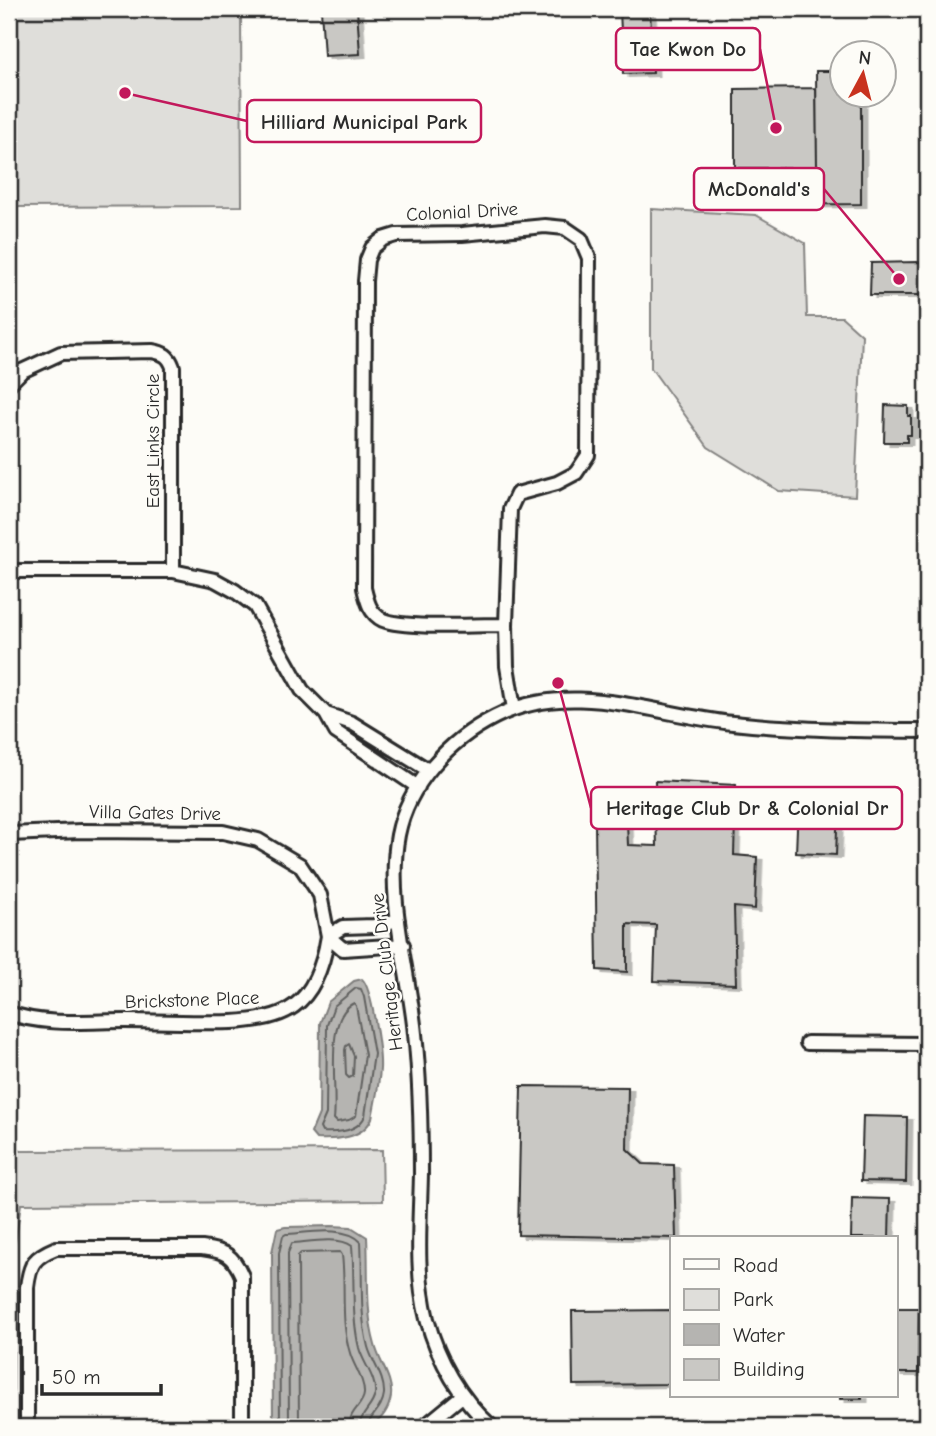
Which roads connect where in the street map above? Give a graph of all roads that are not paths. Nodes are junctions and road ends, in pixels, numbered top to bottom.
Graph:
1 (9, 384) edge
2 (9, 571) edge
3 (173, 571) junction
4 (506, 625) junction
5 (514, 709) junction
6 (326, 714) junction
7 (927, 732) edge
8 (428, 770) junction
9 (418, 787) junction
10 (9, 834) edge
11 (398, 920) junction
12 (328, 936) junction
13 (403, 945) junction
14 (9, 1013) edge
15 (807, 1043) dead end
16 (927, 1044) edge
17 (463, 1395) junction
18 (27, 1427) edge
19 (242, 1427) edge
20 (424, 1427) edge
21 (492, 1427) edge

1 - 3 street, East Links Circle
2 - 3 street
3 - 6 street
4 - 4 street, Colonial Drive
4 - 5 street, Colonial Drive
5 - 7 street, Heritage Club Drive
5 - 8 street, Heritage Club Drive
6 - 8 street
6 - 9 street
8 - 9 street, Heritage Club Drive
9 - 11 street, Heritage Club Drive
10 - 12 street, Villa Gates Drive
11 - 12 street
11 - 13 street, Heritage Club Drive
12 - 13 street
12 - 14 street, Brickstone Place
13 - 17 street, Heritage Club Drive
15 - 16 street
17 - 20 street
17 - 21 street, Heritage Club Drive
18 - 19 street

